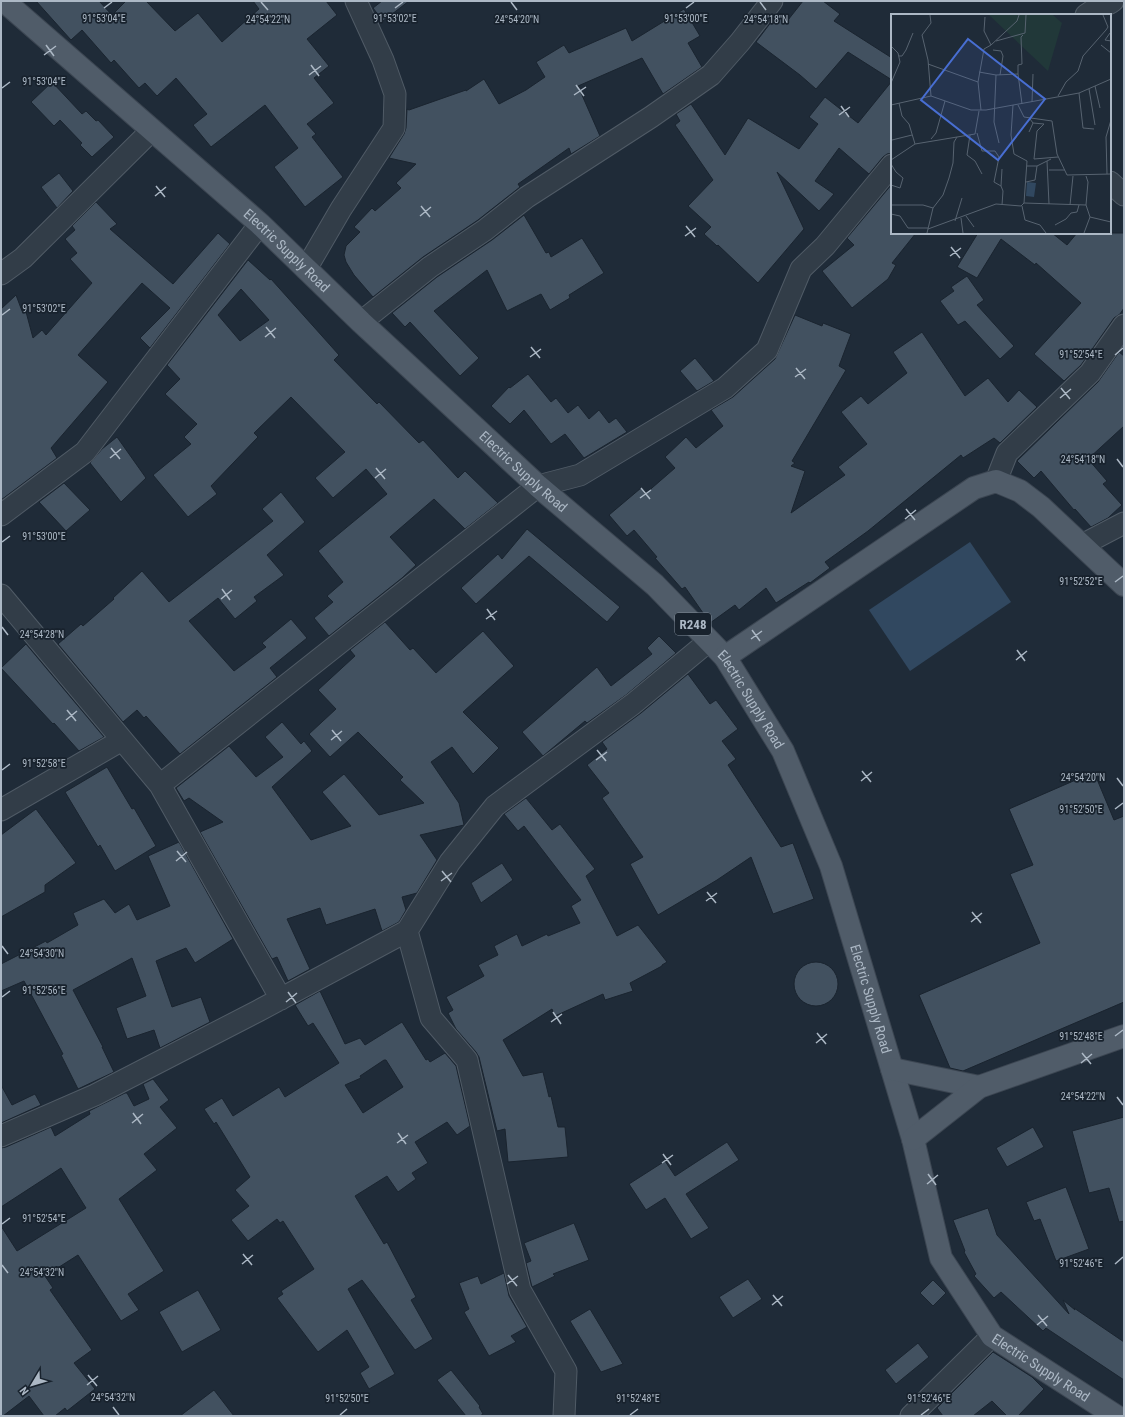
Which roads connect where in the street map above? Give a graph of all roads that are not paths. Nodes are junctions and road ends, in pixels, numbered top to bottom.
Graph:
1 (4, 1) edge
2 (356, 1) edge
3 (772, 1) edge
4 (1114, 1) edge
5 (1088, 14) edge
6 (152, 130) junction
7 (891, 166) edge
8 (1111, 183) edge
9 (1124, 195) edge
10 (260, 224) junction
11 (306, 269) junction
12 (1, 274) edge
13 (362, 322) junction
14 (1124, 325) edge
15 (996, 481) junction
16 (538, 486) junction
17 (1, 514) edge
18 (1124, 523) edge
19 (1082, 546) junction
20 (1124, 585) edge
21 (1, 595) edge
22 (709, 641) junction
23 (725, 657) junction
24 (122, 740) junction
25 (160, 785) junction
26 (1, 810) edge
27 (407, 931) junction
28 (281, 999) junction
29 (1124, 1036) edge
30 (892, 1069) junction
31 (979, 1087) junction
32 (1, 1136) edge
33 (913, 1139) junction
34 (992, 1336) junction
35 (564, 1416) edge
36 (911, 1416) edge
37 (1116, 1416) edge

1 - 6 main road, Electric Supply Road / R248
2 - 11 street
3 - 13 street
4 - 5 street
6 - 10 main road, Electric Supply Road / R248
6 - 12 street
7 - 16 street
8 - 9 street
10 - 11 main road, Electric Supply Road / R248
10 - 17 street
11 - 13 main road, Electric Supply Road / R248
13 - 16 main road, Electric Supply Road / R248
14 - 15 street
15 - 19 main road
15 - 23 main road
16 - 22 main road, Electric Supply Road / R248
16 - 25 street
18 - 19 street
19 - 20 main road
21 - 24 street
22 - 23 main road, Electric Supply Road / R248
22 - 27 street
23 - 30 main road, Electric Supply Road / R248
24 - 25 street
24 - 26 street
25 - 28 street
27 - 28 street
27 - 35 street
28 - 32 street
29 - 31 main road
30 - 31 main road
30 - 33 main road, Electric Supply Road / R248
31 - 33 main road
33 - 34 main road, Electric Supply Road / R248
34 - 36 street
34 - 37 main road, Electric Supply Road / R248

